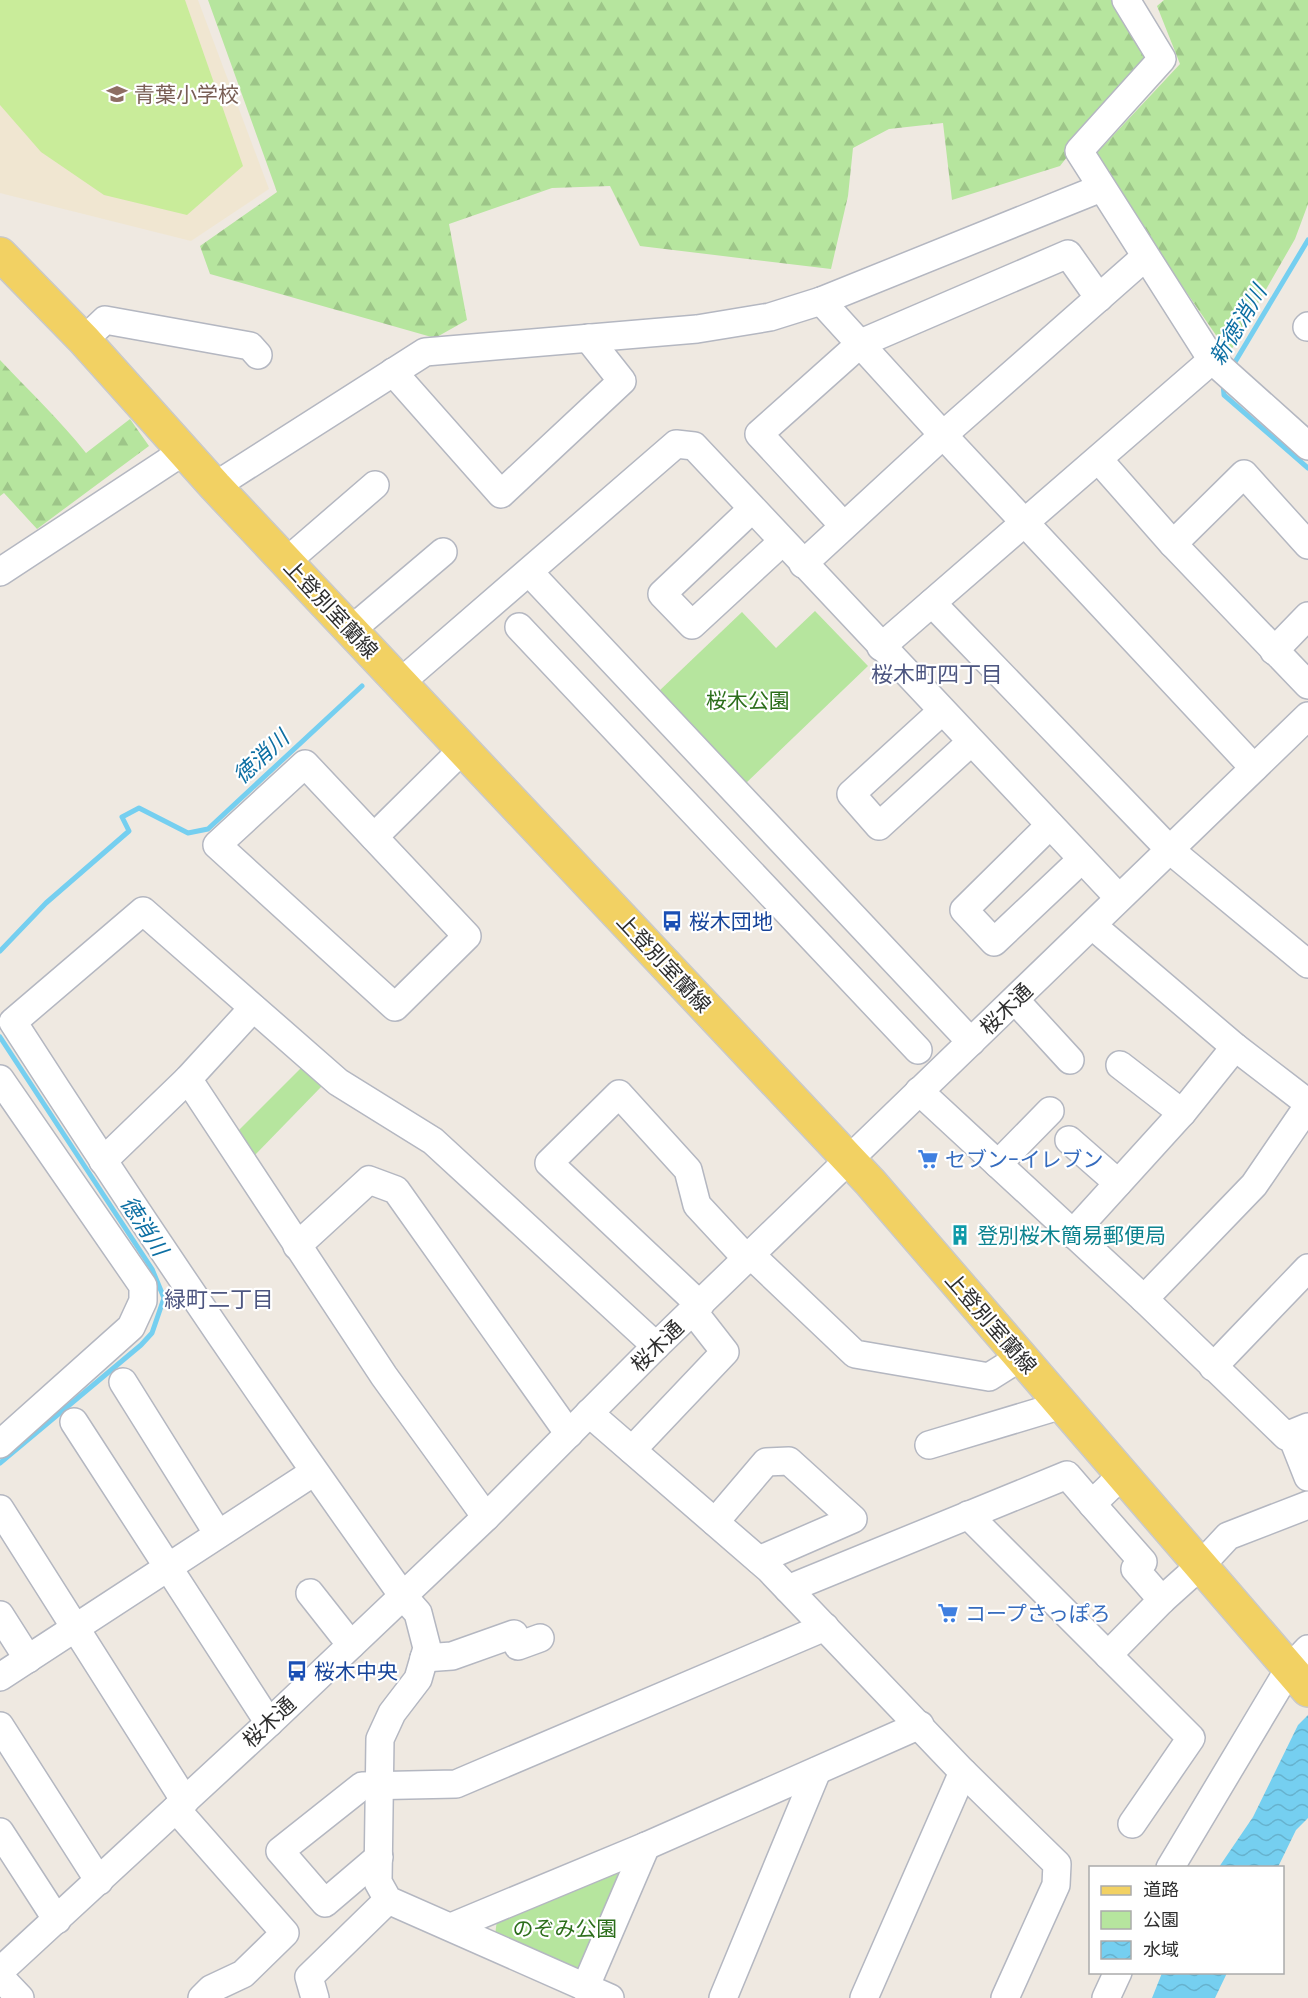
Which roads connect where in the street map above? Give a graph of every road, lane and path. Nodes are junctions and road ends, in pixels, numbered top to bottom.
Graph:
1 (1139, 5) edge
2 (1101, 188) junction
3 (0, 254) edge
4 (1145, 257) junction
5 (1098, 298) junction
6 (821, 301) junction
7 (588, 338) junction
8 (84, 340) junction
9 (861, 343) junction
10 (258, 355) dead end
11 (1223, 369) junction
12 (393, 372) junction
13 (943, 435) junction
14 (1308, 446) edge
15 (184, 451) junction
16 (1099, 460) junction
17 (375, 485) dead end
18 (215, 486) junction
19 (752, 509) junction
20 (1025, 523) junction
21 (843, 525) junction
22 (782, 542) junction
23 (1173, 544) junction
24 (1308, 545) edge
25 (443, 552) dead end
26 (287, 561) junction
27 (803, 564) junction
28 (0, 572) edge
29 (529, 572) junction
30 (932, 603) junction
31 (1308, 616) edge
32 (519, 627) dead end
33 (351, 630) junction
34 (881, 647) junction
35 (600, 648) junction
36 (1274, 651) junction
37 (569, 681) junction
38 (401, 682) junction
39 (1308, 685) edge
40 (942, 711) junction
41 (1308, 716) edge
42 (971, 742) junction
43 (463, 749) junction
44 (1254, 768) junction
45 (768, 825) junction
46 (1050, 825) junction
47 (374, 837) junction
48 (1170, 850) junction
49 (736, 857) junction
50 (1082, 859) junction
51 (1119, 898) junction
52 (1093, 926) junction
53 (866, 929) junction
54 (834, 961) junction
55 (1308, 964) edge
56 (1015, 1000) junction
57 (253, 1008) junction
58 (971, 1042) junction
59 (1235, 1047) junction
60 (918, 1050) dead end
61 (1070, 1060) dead end
62 (1120, 1065) dead end
63 (0, 1079) edge
64 (188, 1079) junction
65 (919, 1091) junction
66 (1308, 1104) edge
67 (1050, 1111) dead end
68 (1182, 1113) junction
69 (1070, 1140) dead end
70 (849, 1159) junction
71 (103, 1161) junction
72 (998, 1164) junction
73 (1118, 1183) junction
74 (1072, 1233) junction
75 (297, 1246) junction
76 (750, 1258) junction
77 (1308, 1268) edge
78 (1144, 1299) junction
79 (697, 1308) junction
80 (656, 1346) junction
81 (1021, 1357) junction
82 (1213, 1367) junction
83 (123, 1382) dead end
84 (1062, 1405) junction
85 (589, 1413) junction
86 (74, 1422) dead end
87 (1300, 1431) edge
88 (569, 1434) junction
89 (0, 1444) edge
90 (929, 1445) dead end
91 (632, 1450) junction
92 (314, 1472) junction
93 (1122, 1475) junction
94 (1308, 1477) edge
95 (1092, 1504) junction
96 (1308, 1505) edge
97 (0, 1509) edge
98 (968, 1515) junction
99 (486, 1517) junction
100 (715, 1522) junction
101 (218, 1534) junction
102 (759, 1560) junction
103 (1201, 1565) junction
104 (168, 1567) junction
105 (788, 1589) junction
106 (310, 1593) dead end
107 (403, 1596) junction
108 (1162, 1600) junction
109 (0, 1615) edge
110 (825, 1627) junction
111 (75, 1628) junction
112 (540, 1638) dead end
113 (351, 1646) junction
114 (1108, 1655) junction
115 (424, 1658) junction
116 (28, 1659) junction
117 (1301, 1672) edge
118 (0, 1677) edge
119 (269, 1723) junction
120 (920, 1725) junction
121 (0, 1726) edge
122 (817, 1771) junction
123 (963, 1772) junction
124 (381, 1784) junction
125 (181, 1805) junction
126 (1132, 1824) dead end
127 (0, 1834) edge
128 (646, 1846) junction
129 (380, 1857) junction
130 (1171, 1866) edge
131 (99, 1881) junction
132 (388, 1900) junction
133 (57, 1920) junction
134 (451, 1927) junction
135 (0, 1971) edge
136 (1117, 1974) edge
137 (0, 1977) edge
138 (597, 1993) edge
139 (20, 1998) edge
140 (202, 1998) edge
141 (315, 1998) edge
142 (723, 1998) edge
143 (864, 1998) edge
144 (1005, 1998) edge
145 (1106, 1998) edge

1 - 2 street
2 - 4 street
2 - 6 street
3 - 8 main road, 上登別室蘭線
4 - 5 street
4 - 11 street
5 - 9 street
5 - 13 street
6 - 7 street
6 - 9 street
7 - 12 street
7 - 12 street
8 - 10 street
8 - 15 main road, 上登別室蘭線
9 - 13 street
9 - 21 street
11 - 14 street
11 - 16 street
12 - 18 street
13 - 20 street
13 - 21 street
15 - 18 main road, 上登別室蘭線
15 - 28 street
16 - 20 street
16 - 23 street
17 - 26 street
18 - 26 main road, 上登別室蘭線
19 - 22 street
19 - 22 street
19 - 29 street
20 - 30 street
20 - 44 street
21 - 27 street
22 - 27 street
23 - 24 street
23 - 36 street
25 - 33 street
26 - 33 main road, 上登別室蘭線
27 - 34 street
29 - 35 street
29 - 38 street
30 - 34 street
30 - 48 street
31 - 36 street
32 - 37 street
33 - 38 main road, 上登別室蘭線
34 - 40 street
35 - 37 street
35 - 45 street
36 - 39 street
37 - 49 street
38 - 43 main road, 上登別室蘭線
40 - 42 street
40 - 42 street
41 - 44 street, 桜木通
42 - 46 street
43 - 47 street
43 - 70 main road, 上登別室蘭線
44 - 48 street, 桜木通
45 - 49 street
45 - 53 street
46 - 50 street
46 - 50 street
47 - 47 street
48 - 51 street, 桜木通
48 - 55 street
49 - 54 street
50 - 51 street
51 - 52 street, 桜木通
52 - 56 street, 桜木通
52 - 59 street
53 - 54 street
53 - 58 street
54 - 60 street
56 - 58 street, 桜木通
56 - 61 street
57 - 64 street
57 - 71 street
57 - 80 street
58 - 65 street, 桜木通
59 - 66 street
59 - 68 street
62 - 68 street
63 - 89 street
64 - 71 street
64 - 75 street
65 - 70 street, 桜木通
65 - 72 street
66 - 78 street
67 - 72 street
68 - 73 street
69 - 73 street
70 - 76 street, 桜木通
70 - 81 main road, 上登別室蘭線
71 - 92 street
72 - 74 street
73 - 74 street
74 - 78 street
75 - 88 street
75 - 99 street
76 - 79 street, 桜木通
76 - 79 street
76 - 81 street
77 - 82 street
78 - 82 street
79 - 80 street, 桜木通
79 - 91 street
80 - 85 street, 桜木通
81 - 84 main road, 上登別室蘭線
82 - 87 street
83 - 101 street
84 - 90 street
84 - 93 main road, 上登別室蘭線
85 - 88 street, 桜木通
85 - 91 street
86 - 104 street
87 - 94 street
88 - 99 street, 桜木通
91 - 100 street
92 - 101 street
92 - 107 street
93 - 95 street
93 - 103 main road, 上登別室蘭線
95 - 98 street
95 - 108 street
96 - 103 street
97 - 111 street
98 - 105 street
98 - 114 street
99 - 107 street, 桜木通
100 - 102 street
100 - 102 street
101 - 104 street
102 - 105 street
103 - 108 street
103 - 117 main road, 上登別室蘭線
104 - 111 street
104 - 119 street
105 - 110 street
106 - 113 street
107 - 113 street, 桜木通
107 - 115 street
108 - 114 street
109 - 116 street
110 - 120 street
110 - 124 street
111 - 116 street
111 - 125 street
112 - 115 street
113 - 119 street, 桜木通
114 - 126 street
115 - 124 street
116 - 118 street
117 - 130 street
119 - 125 street, 桜木通
120 - 122 street
120 - 123 street
121 - 131 street
122 - 128 street
122 - 142 street
123 - 143 street
123 - 144 street
124 - 129 street
124 - 129 street
125 - 131 street, 桜木通
125 - 140 street
127 - 133 street
128 - 134 street
128 - 138 street
129 - 132 street
131 - 133 street, 桜木通
132 - 134 street
132 - 141 street
133 - 135 street, 桜木通
134 - 138 street
136 - 145 street
137 - 139 street

